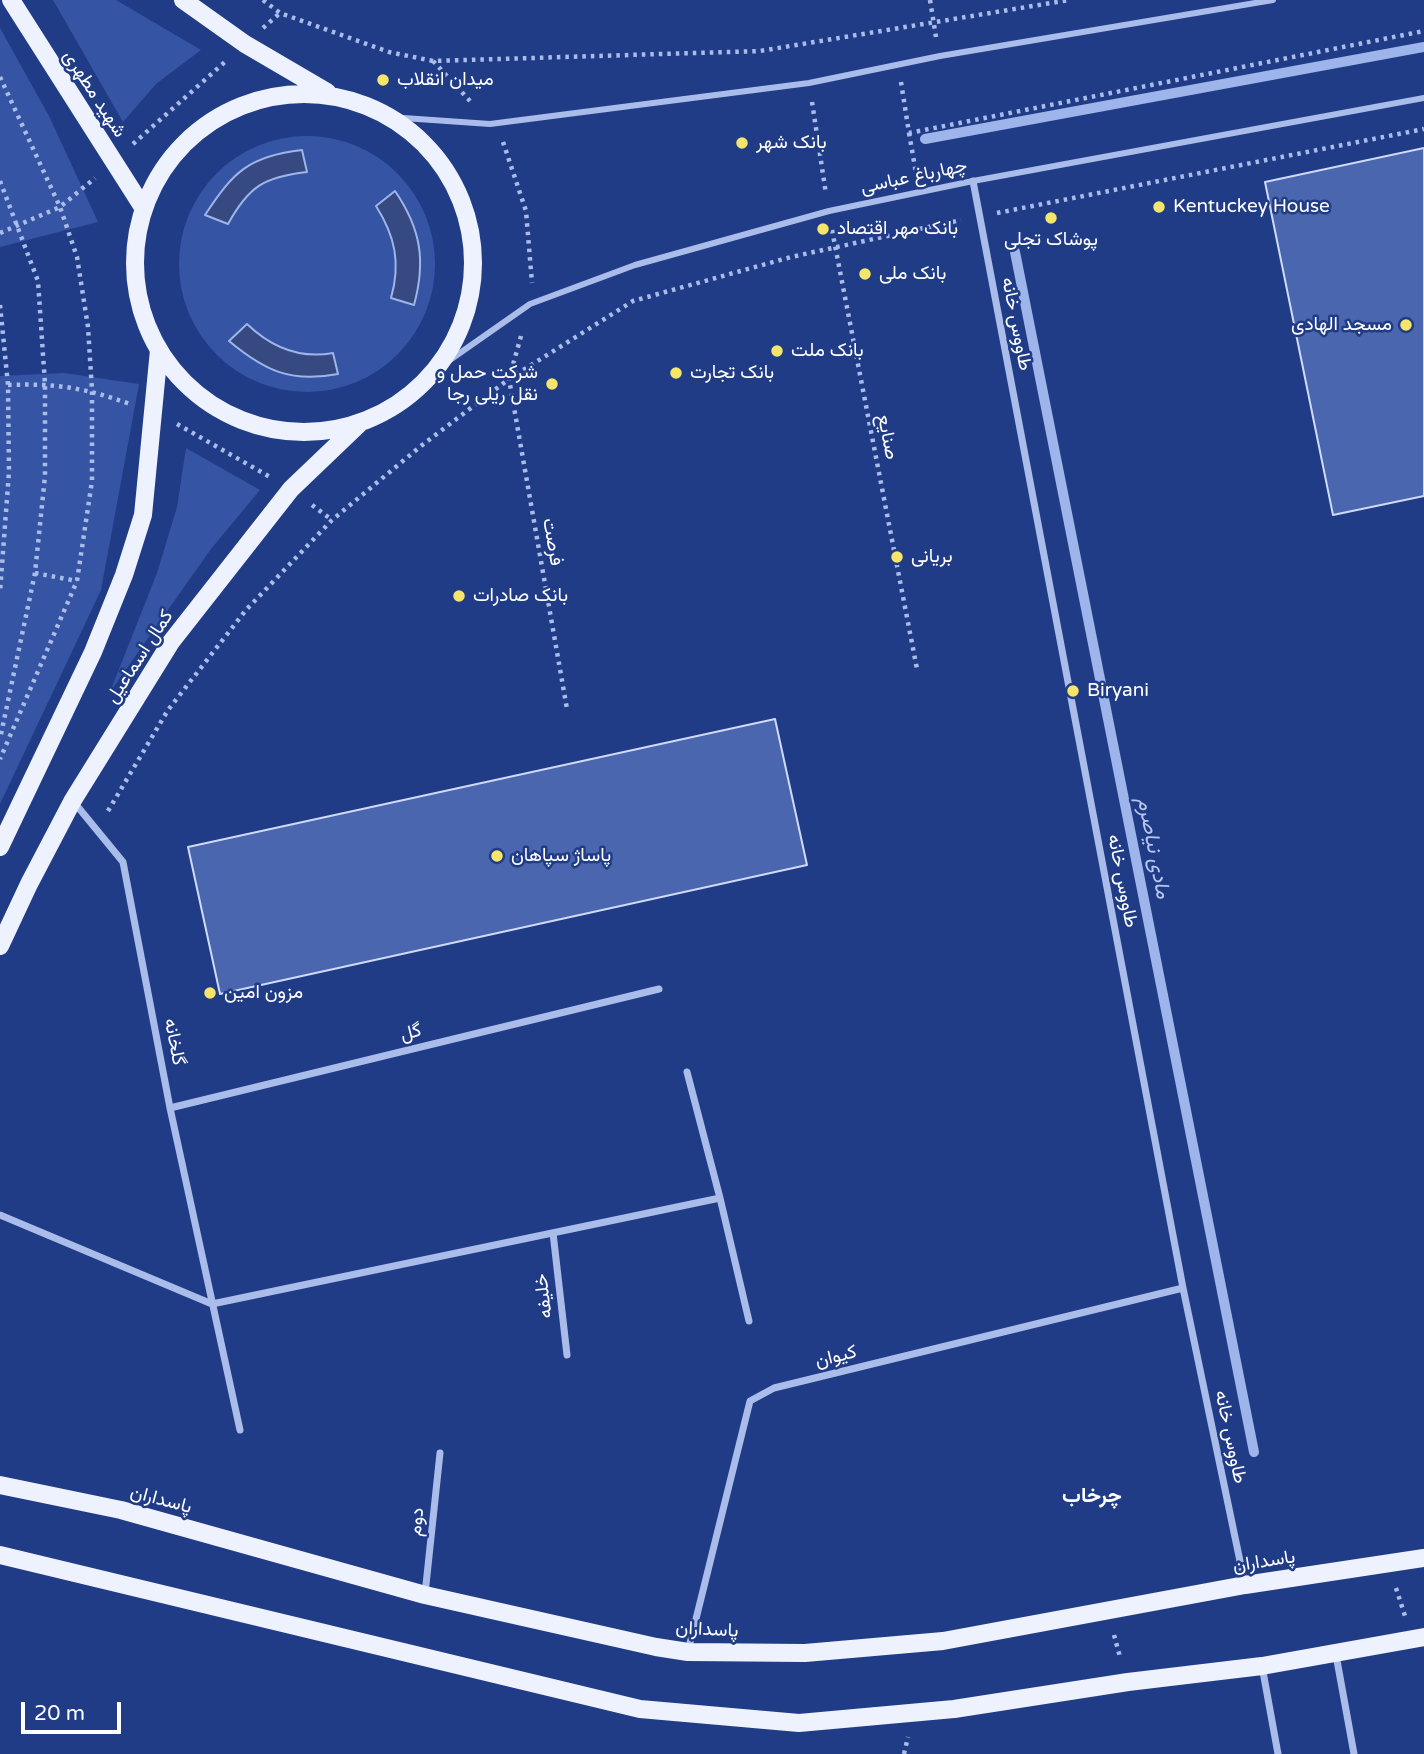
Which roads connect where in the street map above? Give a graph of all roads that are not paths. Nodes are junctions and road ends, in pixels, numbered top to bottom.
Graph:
1 (11, 0) edge
2 (183, 0) edge
3 (1273, 0) edge
4 (330, 94) junction
5 (1424, 98) edge
6 (389, 117) junction
7 (973, 181) junction
8 (144, 209) junction
9 (159, 350) junction
10 (437, 369) junction
11 (360, 423) junction
12 (73, 800) junction
13 (0, 847) edge
14 (0, 946) edge
15 (659, 989) dead end
16 (687, 1072) dead end
17 (170, 1108) junction
18 (720, 1198) junction
19 (0, 1215) edge
20 (553, 1233) junction
21 (1183, 1288) junction
22 (212, 1304) junction
23 (749, 1321) dead end
24 (567, 1355) dead end
25 (240, 1430) dead end
26 (440, 1453) dead end
27 (0, 1485) edge
28 (0, 1555) edge
29 (1424, 1558) edge
30 (1245, 1585) junction
31 (425, 1595) junction
32 (1418, 1637) edge
33 (688, 1652) junction
34 (1335, 1653) junction
35 (1262, 1666) junction
36 (1278, 1754) edge
37 (1353, 1754) edge

1 - 8 main road, شهید مطهری
2 - 4 main road
3 - 6 street
4 - 6 main road
4 - 8 main road
5 - 7 street, چهارباغ عباسی
6 - 10 main road
7 - 10 street, چهارباغ عباسی
7 - 21 street, طاووس خانه
8 - 9 main road
9 - 11 main road
9 - 13 main road, کمال اسماعیل
10 - 11 main road
11 - 12 main road, کمال اسماعیل
12 - 14 main road, کمال اسماعیل
12 - 17 street, گلخانه
15 - 17 street, گل
16 - 18 street
17 - 22 street, گلخانه
18 - 20 street
18 - 23 street
19 - 22 street
20 - 22 street
20 - 24 street, خلیفه
21 - 30 street, طاووس خانه
21 - 33 street, کیوان
22 - 25 street, گلخانه
26 - 31 street, دوم
27 - 31 main road, پاسداران
28 - 35 main road
29 - 30 main road, پاسداران
30 - 33 main road, پاسداران
31 - 33 main road, پاسداران
32 - 34 main road
34 - 35 main road
34 - 37 street
35 - 36 street

